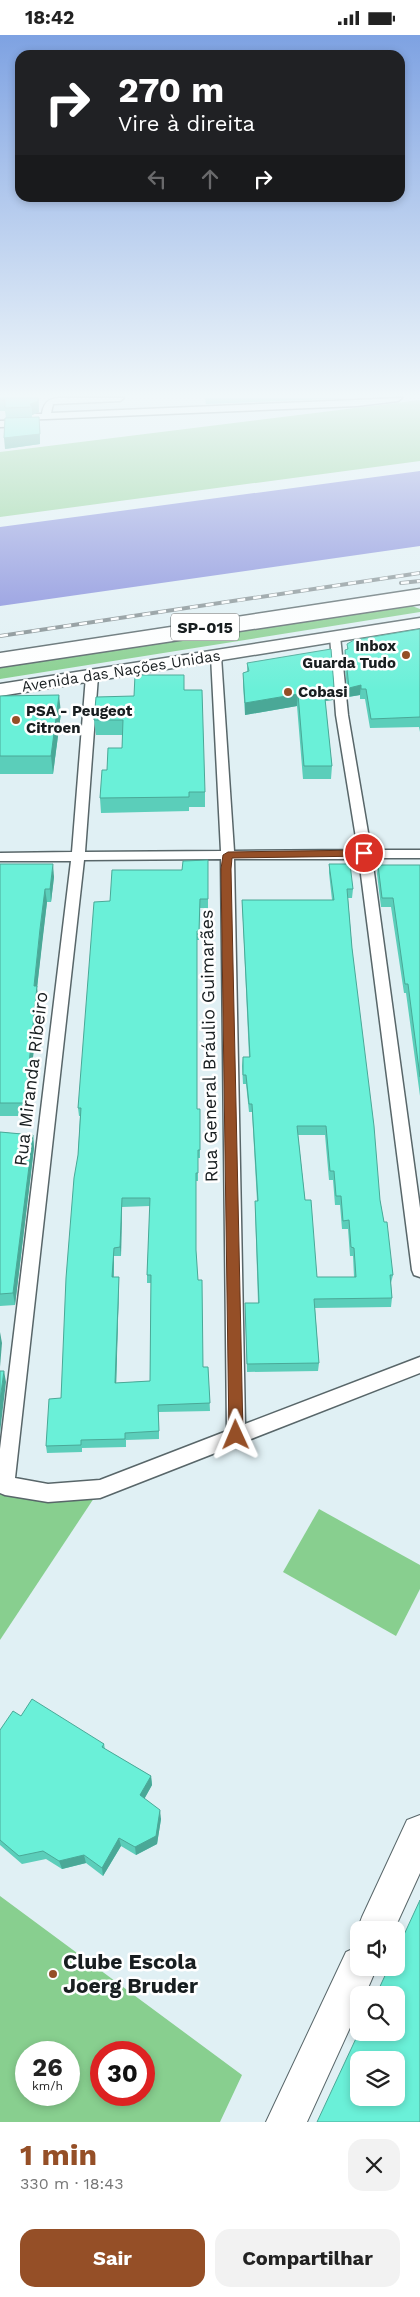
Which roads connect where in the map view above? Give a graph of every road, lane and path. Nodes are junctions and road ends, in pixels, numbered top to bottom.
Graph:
1 (417, 597) edge
2 (420, 619) edge
3 (420, 623) edge
4 (400, 626) junction
5 (335, 636) junction
6 (216, 656) junction
7 (0, 658) edge
8 (0, 664) edge
9 (92, 676) junction
10 (0, 690) edge
11 (364, 853) junction
12 (420, 854) edge
13 (78, 855) junction
14 (228, 855) junction
15 (0, 857) edge
16 (420, 1270) edge
17 (420, 1365) edge
18 (236, 1435) junction
19 (2, 1485) edge
20 (420, 1833) edge
21 (379, 1921) edge
22 (354, 1976) edge
23 (286, 2122) edge

1 - 7 highway, Avenida das Nações Unidas / SP-015
1 - 8 street
2 - 4 highway
3 - 4 highway, Avenida das Nações Unidas / SP-015
4 - 5 highway, Avenida das Nações Unidas / SP-015
5 - 6 highway, Avenida das Nações Unidas / SP-015
5 - 11 street
6 - 9 highway, Avenida das Nações Unidas / SP-015
6 - 14 street, Rua General Bráulio Guimarães
9 - 10 highway, Avenida das Nações Unidas / SP-015
9 - 13 street, Rua Miranda Ribeiro
11 - 12 street
11 - 14 street
11 - 16 street
13 - 14 street
13 - 15 street
13 - 19 street, Rua Miranda Ribeiro
14 - 18 street, Rua General Bráulio Guimarães
17 - 18 street
18 - 19 street
20 - 21 main road
22 - 23 main road

